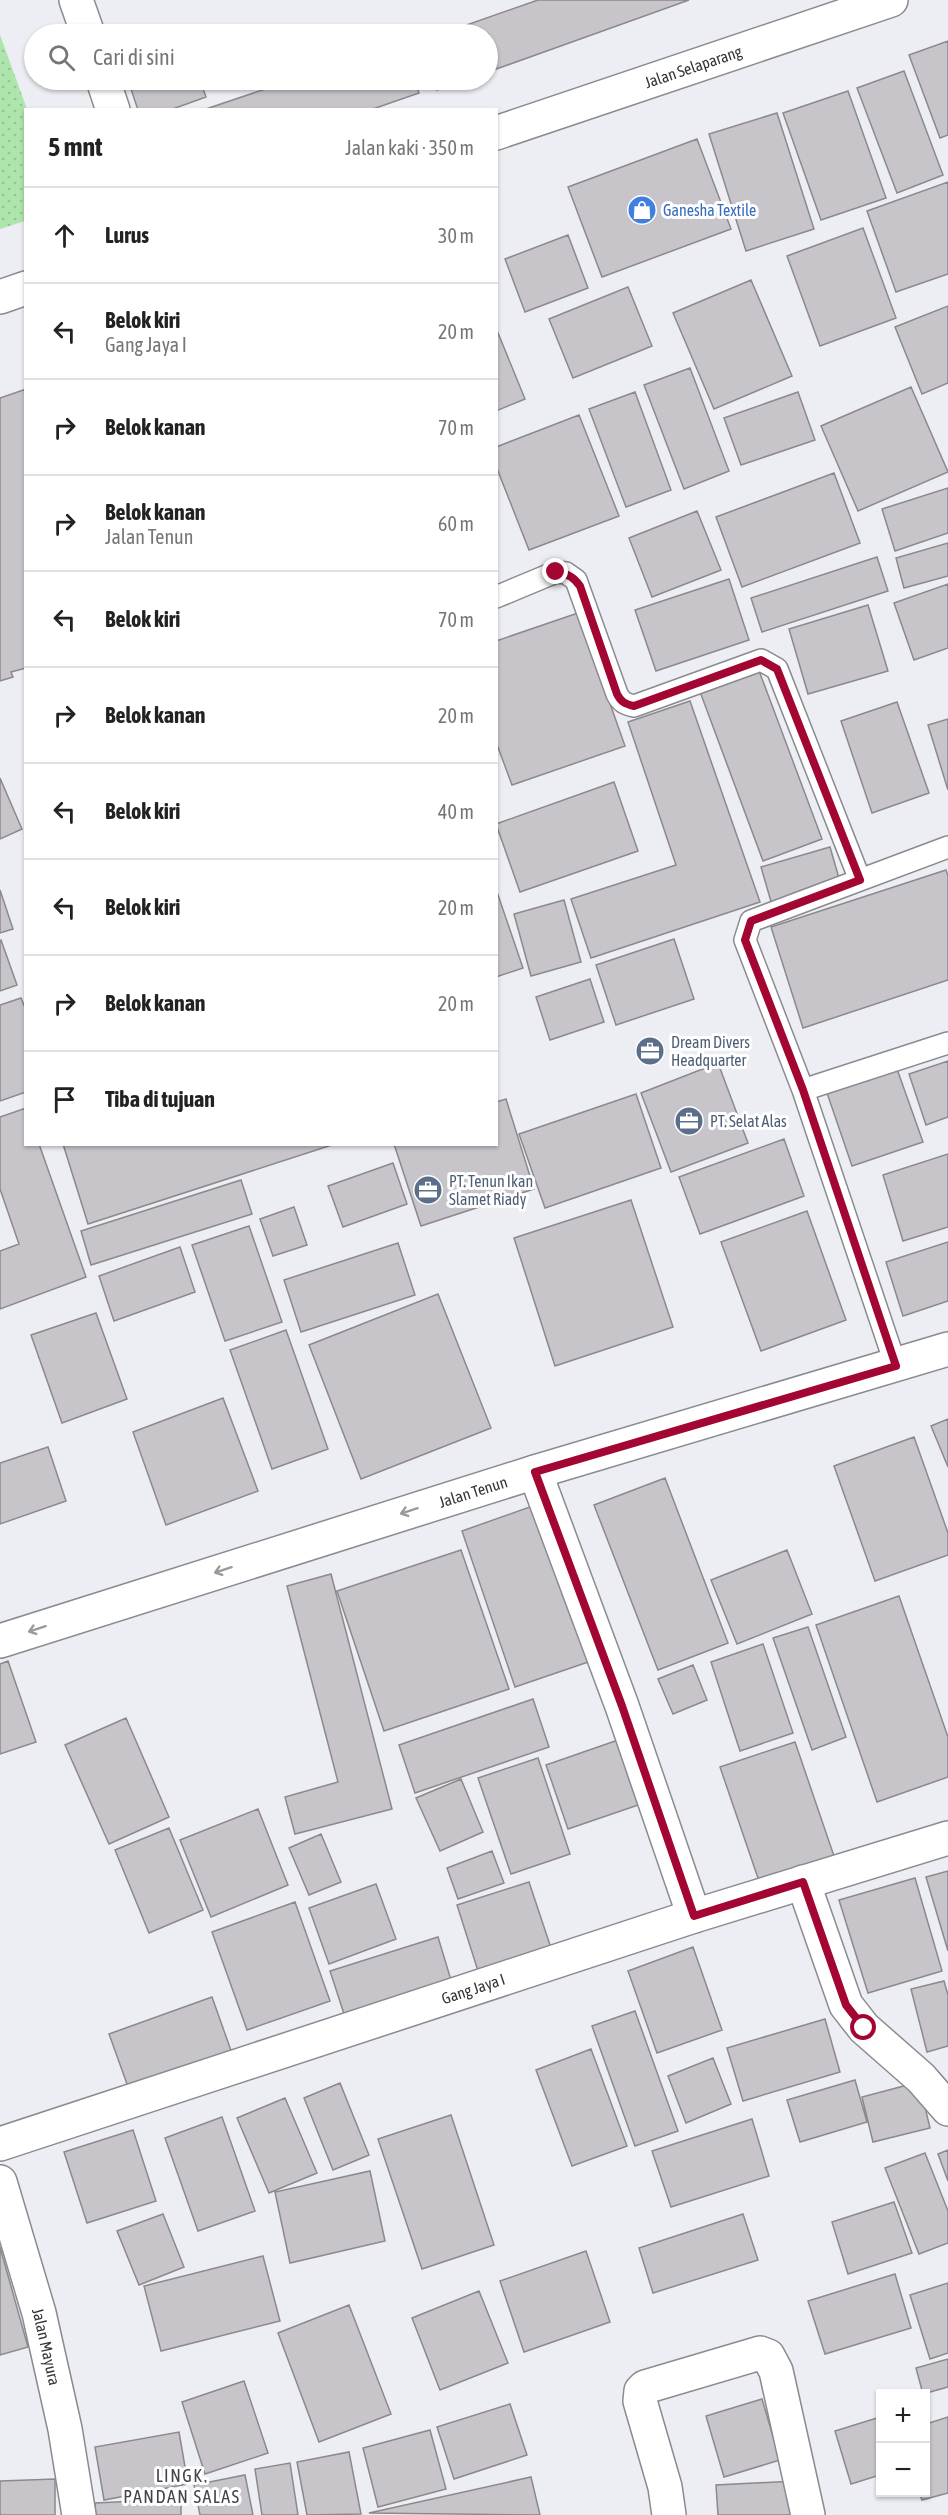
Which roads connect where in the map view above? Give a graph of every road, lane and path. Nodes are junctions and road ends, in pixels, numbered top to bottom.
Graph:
1 (76, 0) edge
2 (891, 0) edge
3 (84, 24) edge
4 (106, 90) edge
5 (112, 108) edge
6 (498, 132) edge
7 (24, 289) edge
8 (0, 297) edge
9 (498, 596) edge
10 (948, 847) edge
11 (860, 880) junction
12 (948, 1043) edge
13 (803, 1090) junction
14 (948, 1349) edge
15 (896, 1366) junction
16 (535, 1472) junction
17 (0, 1641) edge
18 (948, 1838) edge
19 (803, 1882) junction
20 (694, 1916) junction
21 (948, 2109) edge
22 (0, 2144) edge
23 (0, 2182) edge
24 (79, 2515) edge
25 (669, 2515) edge
26 (808, 2515) edge

1 - 3 street
2 - 6 street, Jalan Selaparang
4 - 5 street
7 - 8 street
9 - 11 lane
10 - 11 lane
11 - 13 lane
12 - 13 lane
13 - 15 lane
14 - 15 street, Jalan Tenun
15 - 16 street, Jalan Tenun
16 -> 17 street, Jalan Tenun
16 - 20 street
18 - 19 street, Gang Jaya I
19 - 20 street, Gang Jaya I
19 - 21 street
20 - 22 street, Gang Jaya I
23 - 24 street, Jalan Mayura
25 - 26 street

